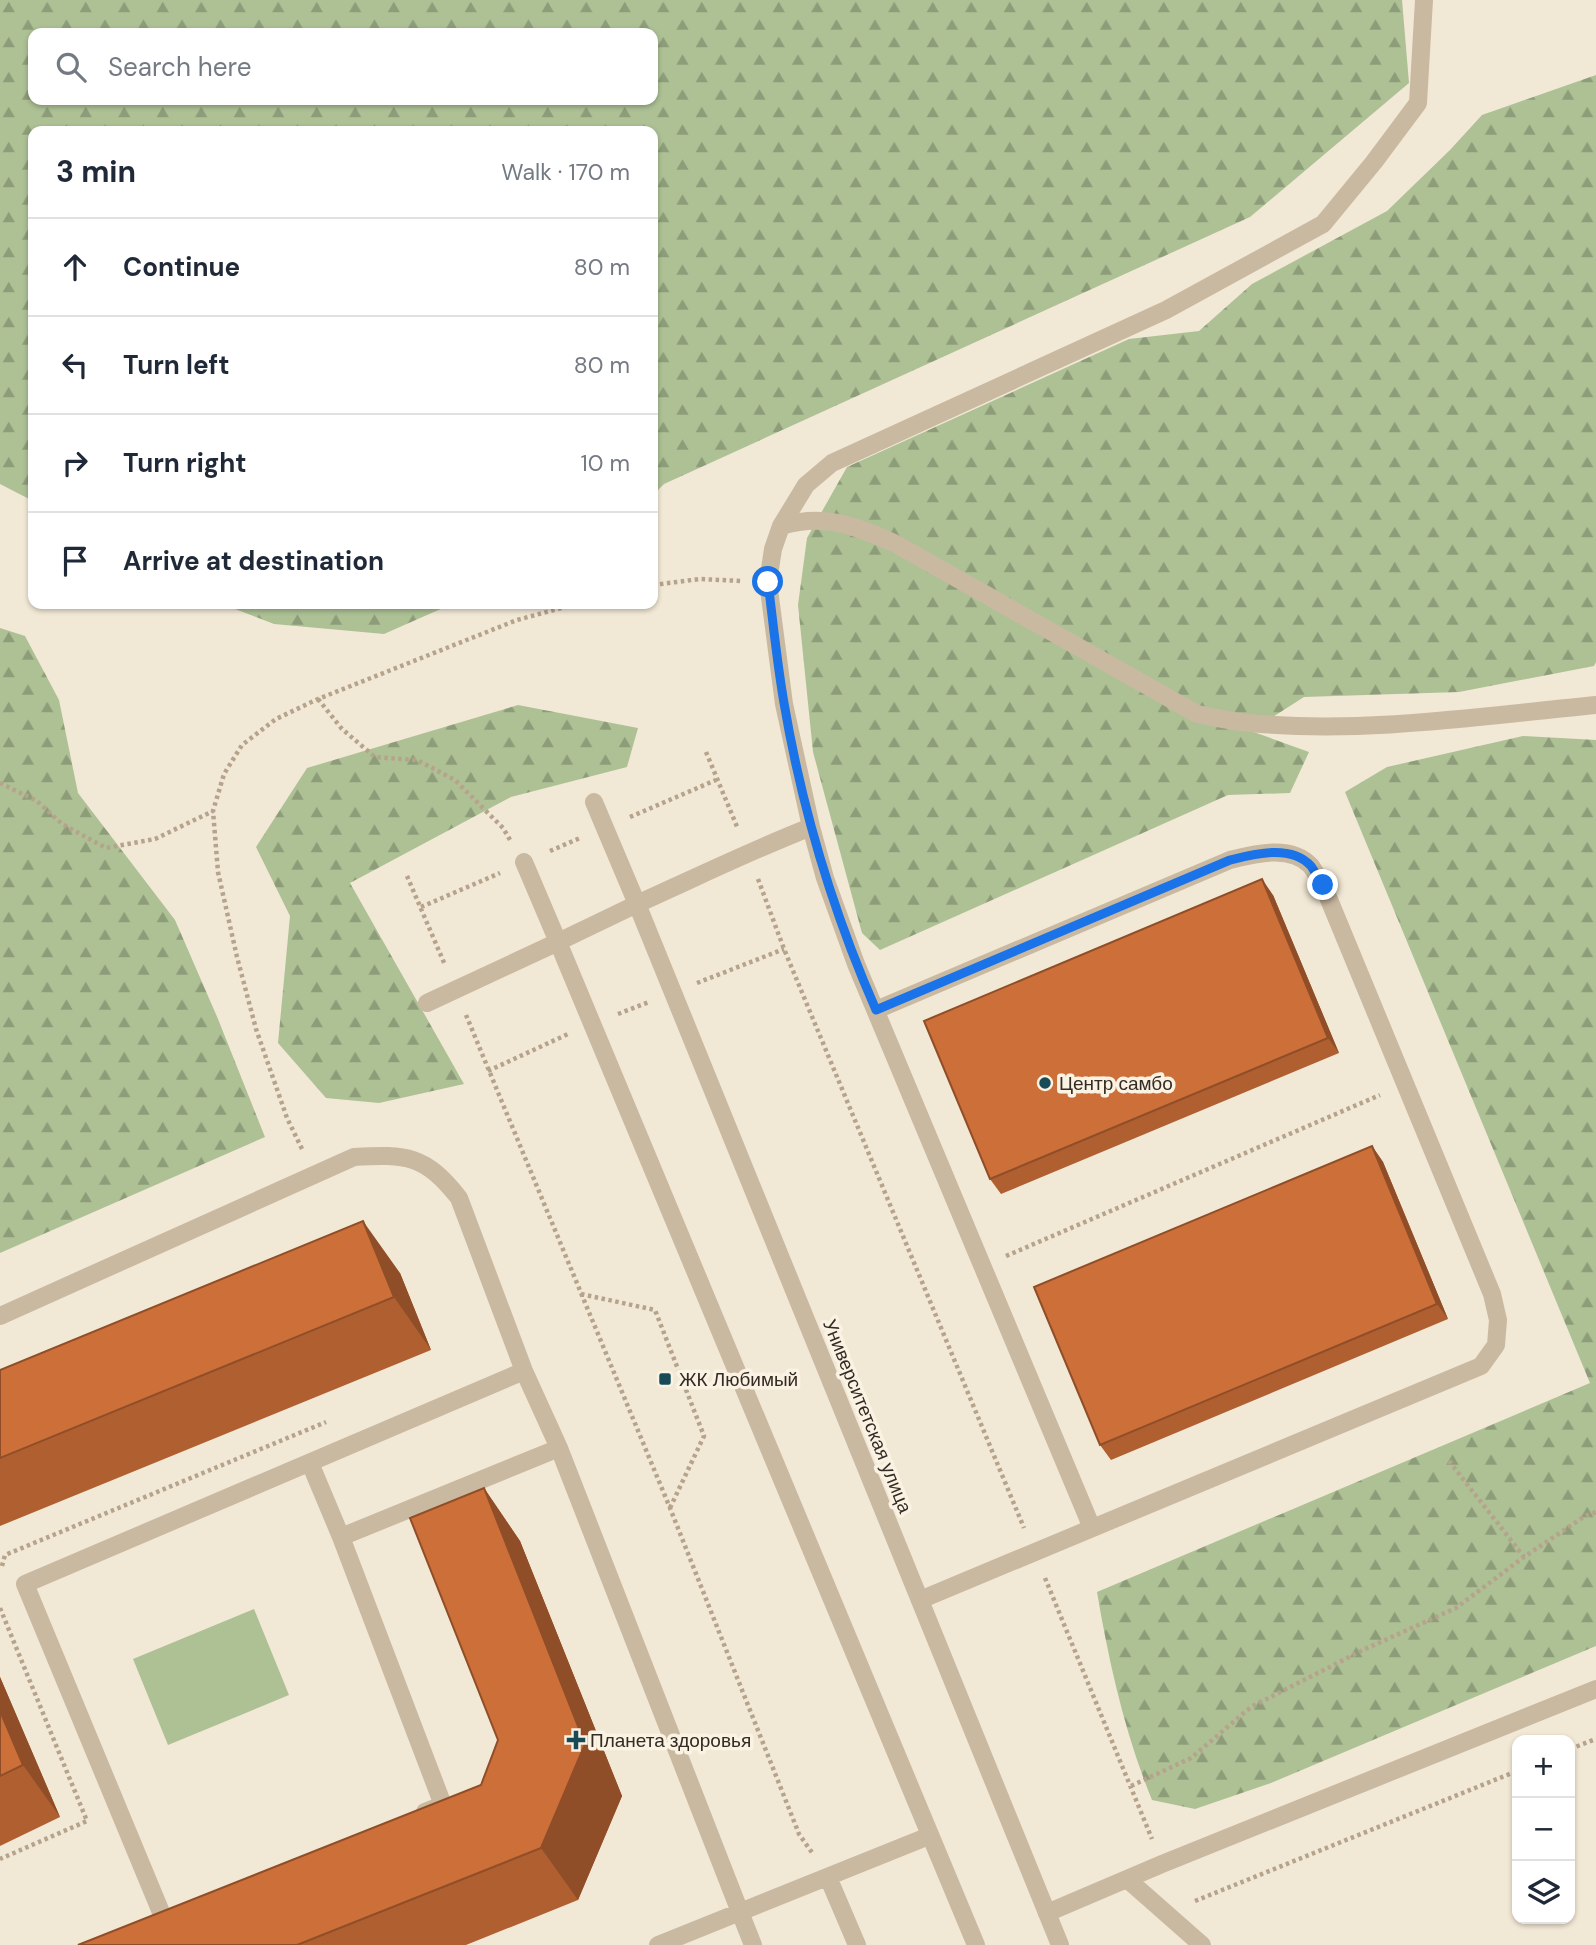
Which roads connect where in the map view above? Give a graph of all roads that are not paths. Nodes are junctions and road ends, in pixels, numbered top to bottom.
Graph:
1 (1424, 0) edge
2 (781, 526) junction
3 (1596, 705) edge
4 (594, 802) dead end
5 (811, 827) junction
6 (524, 862) road end
7 (637, 904) junction
8 (558, 942) junction
9 (427, 1003) dead end
10 (876, 1010) junction
11 (0, 1316) edge
12 (524, 1371) junction
13 (559, 1448) junction
14 (310, 1463) junction
15 (1092, 1528) junction
16 (341, 1537) junction
17 (920, 1600) junction
18 (1596, 1689) edge
19 (405, 1821) edge
20 (929, 1836) junction
21 (828, 1877) junction
22 (1127, 1878) junction
23 (740, 1912) junction
24 (1047, 1913) junction
25 (164, 1917) edge
26 (657, 1945) edge
27 (753, 1945) edge
28 (857, 1945) edge
29 (976, 1945) edge
30 (1060, 1945) edge
31 (1202, 1945) edge

1 - 2 street
2 - 3 street
2 - 5 street
4 - 7 street, Университетская улица
5 - 7 street
5 - 10 street
6 - 8 street
7 - 8 street
7 - 17 street, Университетская улица
8 - 9 street
8 - 20 street
10 - 15 street
10 - 15 street
11 - 12 street
12 - 13 street
12 - 14 street
13 - 16 street
13 - 23 street
14 - 16 street
14 - 25 street
15 - 17 street
16 - 19 street
17 - 24 street, Университетская улица
18 - 22 street
20 - 21 street
20 - 29 street
21 - 23 street
21 - 28 street
22 - 24 street
22 - 31 street
23 - 26 street
23 - 27 street
24 - 30 street, Университетская улица

